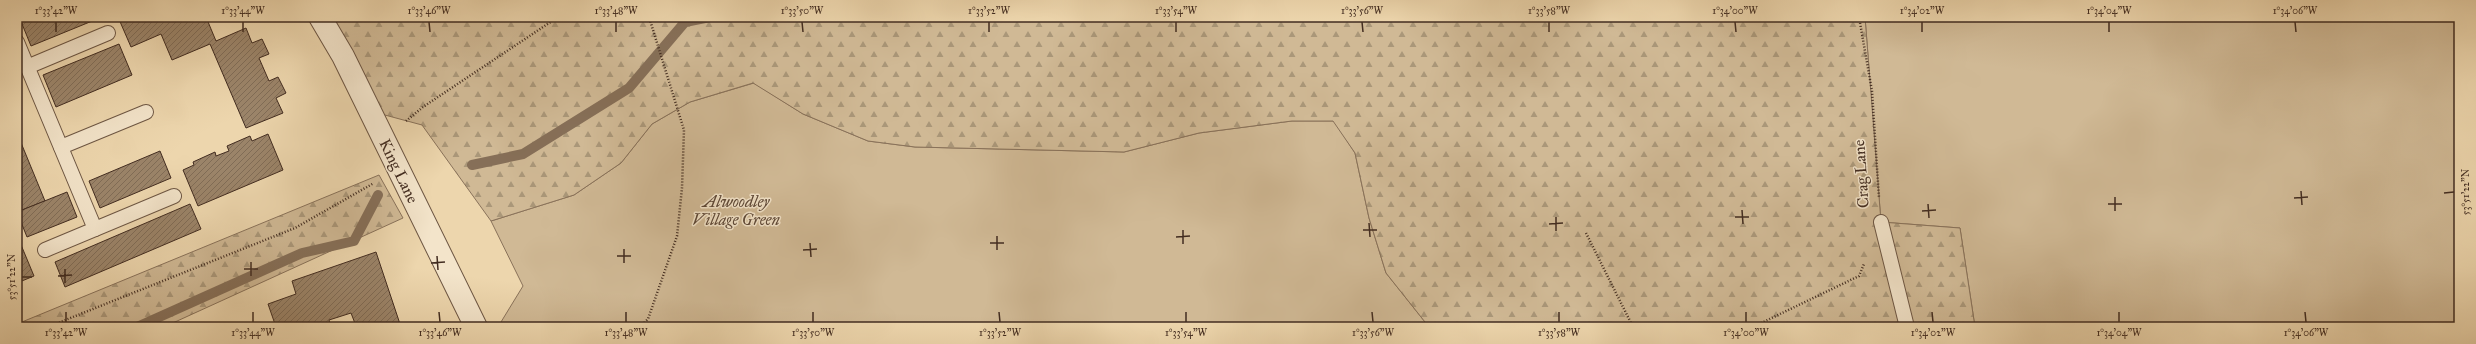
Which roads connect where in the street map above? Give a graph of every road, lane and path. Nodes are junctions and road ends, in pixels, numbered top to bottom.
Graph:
1 (320, 17) edge
2 (558, 17) edge
3 (649, 17) edge
4 (1859, 17) edge
5 (108, 33) dead end
6 (17, 42) edge
7 (27, 67) junction
8 (146, 112) dead end
9 (384, 140) junction
10 (61, 147) junction
11 (398, 168) junction
12 (174, 196) dead end
13 (1881, 222) joint
14 (95, 228) junction
15 (1586, 233) dead end
16 (45, 250) dead end
17 (1865, 262) dead end
18 (48, 327) edge
19 (476, 327) edge
20 (640, 327) edge
21 (1633, 327) edge
22 (1752, 327) edge
23 (1907, 327) edge

1 - 9 street, King Lane
2 - 9 path
3 - 20 path
4 - 13 path, Crag Lane
5 - 7 lane
6 - 7 lane
7 - 10 lane
8 - 10 lane
9 - 11 street, King Lane
10 - 14 lane
11 - 18 path
11 - 19 street, King Lane
12 - 14 lane
13 - 23 lane, Crag Lane
14 - 16 lane
15 - 21 path
17 - 22 path

